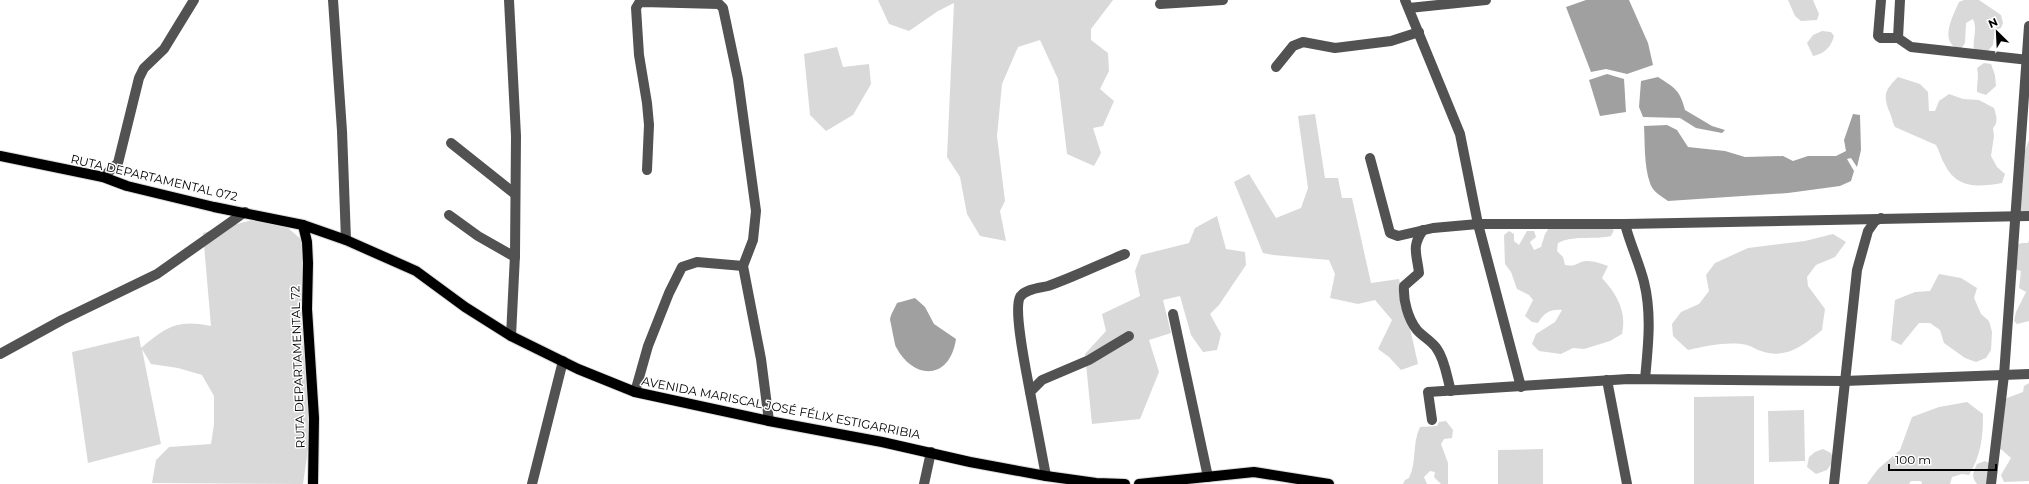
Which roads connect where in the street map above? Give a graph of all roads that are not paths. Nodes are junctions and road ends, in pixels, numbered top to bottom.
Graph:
1 (194, 0) edge
2 (333, 0) edge
3 (509, 0) edge
4 (1222, 0) edge
5 (1486, 0) edge
6 (1881, 0) edge
7 (1900, 0) edge
8 (1160, 4) dead end
9 (1407, 4) edge
10 (2029, 26) edge
11 (1419, 32) junction
12 (1898, 38) junction
13 (2028, 60) edge
14 (1276, 67) dead end
15 (451, 143) dead end
16 (0, 156) edge
17 (1370, 158) dead end
18 (647, 170) dead end
19 (103, 177) junction
20 (514, 194) junction
21 (245, 212) junction
22 (449, 215) dead end
23 (2029, 216) edge
24 (2015, 217) junction
25 (1881, 218) junction
26 (1478, 224) junction
27 (1625, 224) junction
28 (303, 225) junction
29 (1423, 230) junction
30 (346, 240) junction
31 (1125, 254) dead end
32 (515, 257) junction
33 (742, 266) junction
34 (1173, 314) dead end
35 (511, 336) junction
36 (1129, 336) dead end
37 (0, 354) edge
38 (563, 361) junction
39 (2029, 374) edge
40 (2004, 375) junction
41 (1607, 380) junction
42 (1645, 380) junction
43 (1844, 381) junction
44 (1521, 387) junction
45 (1452, 391) junction
46 (635, 392) junction
47 (1030, 392) junction
48 (1432, 420) dead end
49 (769, 421) junction
50 (931, 452) junction
51 (1046, 476) junction
52 (1208, 477) junction
53 (313, 484) edge
54 (532, 484) edge
55 (924, 484) edge
56 (1125, 484) edge
57 (1139, 484) edge
58 (1151, 484) edge
59 (1328, 484) edge
60 (1627, 484) edge
61 (1834, 484) edge
62 (1991, 484) edge

1 - 19 street
2 - 30 street
3 - 20 street
4 - 8 street
5 - 9 street
6 - 12 street
7 - 12 street
9 - 11 street
10 - 13 street
11 - 14 street
11 - 26 street
12 - 13 street
13 - 24 street
15 - 20 street
16 - 19 main road, RUTA DEPARTAMENTAL 072
17 - 29 street
18 - 33 street
19 - 21 main road, RUTA DEPARTAMENTAL 072
20 - 32 street
21 - 28 main road, RUTA DEPARTAMENTAL 072
21 - 37 street
22 - 32 street
23 - 24 street
24 - 25 street
24 - 40 street
25 - 27 street
25 - 43 street
26 - 27 street
26 - 29 street
26 - 44 street
27 - 42 street
28 - 30 main road, AVENIDA MARISCAL JOSÉ FÉLIX ESTIGARRIBIA
28 - 53 main road, RUTA DEPARTAMENTAL 72
29 - 45 street
30 - 35 main road, AVENIDA MARISCAL JOSÉ FÉLIX ESTIGARRIBIA
31 - 47 street
32 - 35 street
33 - 46 street
33 - 49 street
34 - 52 street
35 - 38 main road, AVENIDA MARISCAL JOSÉ FÉLIX ESTIGARRIBIA
36 - 47 street
38 - 46 main road, AVENIDA MARISCAL JOSÉ FÉLIX ESTIGARRIBIA
38 - 54 street
39 - 40 street
40 - 43 street
40 - 62 street
41 - 42 street
41 - 44 street
41 - 60 street
42 - 43 street
43 - 61 street
44 - 45 street
45 - 48 street
46 - 49 main road, AVENIDA MARISCAL JOSÉ FÉLIX ESTIGARRIBIA
47 - 51 street
49 - 50 main road, AVENIDA MARISCAL JOSÉ FÉLIX ESTIGARRIBIA
50 - 51 main road, AVENIDA MARISCAL JOSÉ FÉLIX ESTIGARRIBIA
50 - 55 street
51 - 56 main road, AVENIDA MARISCAL JOSÉ FÉLIX ESTIGARRIBIA
52 - 58 main road
52 - 59 main road
57 - 58 main road

